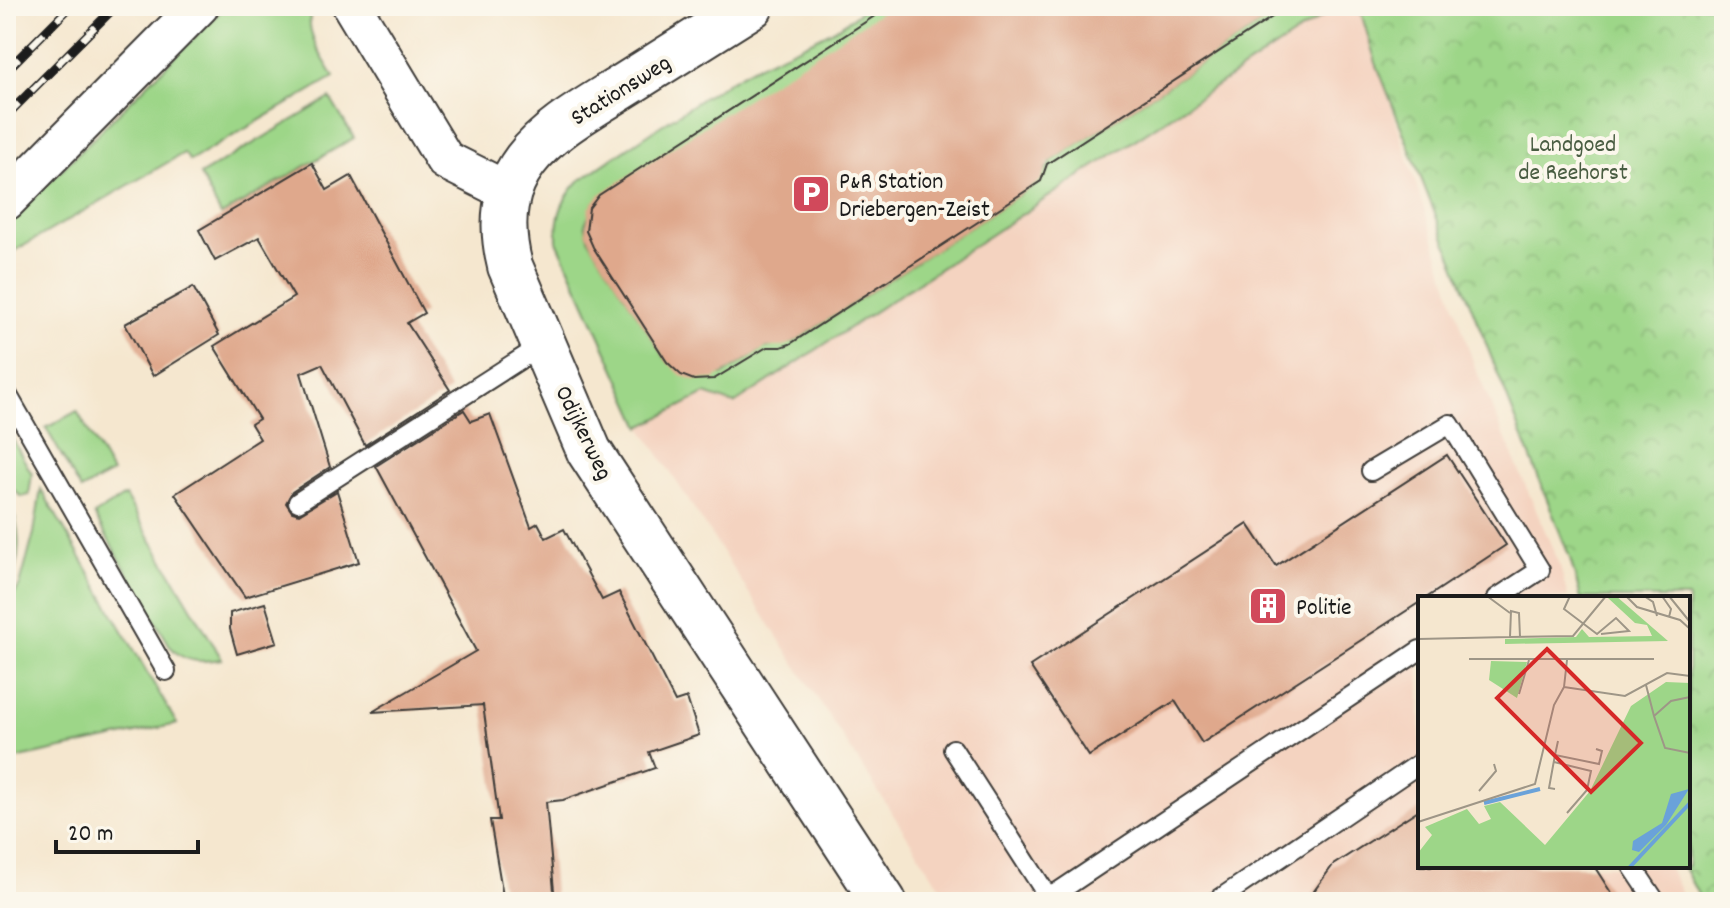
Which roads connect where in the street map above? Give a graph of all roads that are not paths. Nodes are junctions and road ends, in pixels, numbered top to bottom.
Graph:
1 (199, 6) edge
2 (352, 6) edge
3 (751, 6) edge
4 (509, 192) junction
5 (6, 201) edge
6 (544, 344) junction
7 (6, 392) edge
8 (1371, 471) dead end
9 (298, 502) dead end
10 (1500, 596) edge
11 (1418, 651) edge
12 (166, 671) dead end
13 (953, 749) dead end
14 (1418, 764) edge
15 (1633, 868) edge
16 (1048, 900) edge
17 (884, 902) edge
18 (1215, 902) edge
19 (1656, 902) edge

1 - 5 street
2 - 4 street
3 - 4 street, Stationsweg
4 - 6 street, Odijkerweg
6 - 9 lane
6 - 17 street, Odijkerweg
7 - 12 lane
8 - 10 lane
11 - 16 lane
13 - 16 lane
14 - 18 lane
15 - 19 lane

